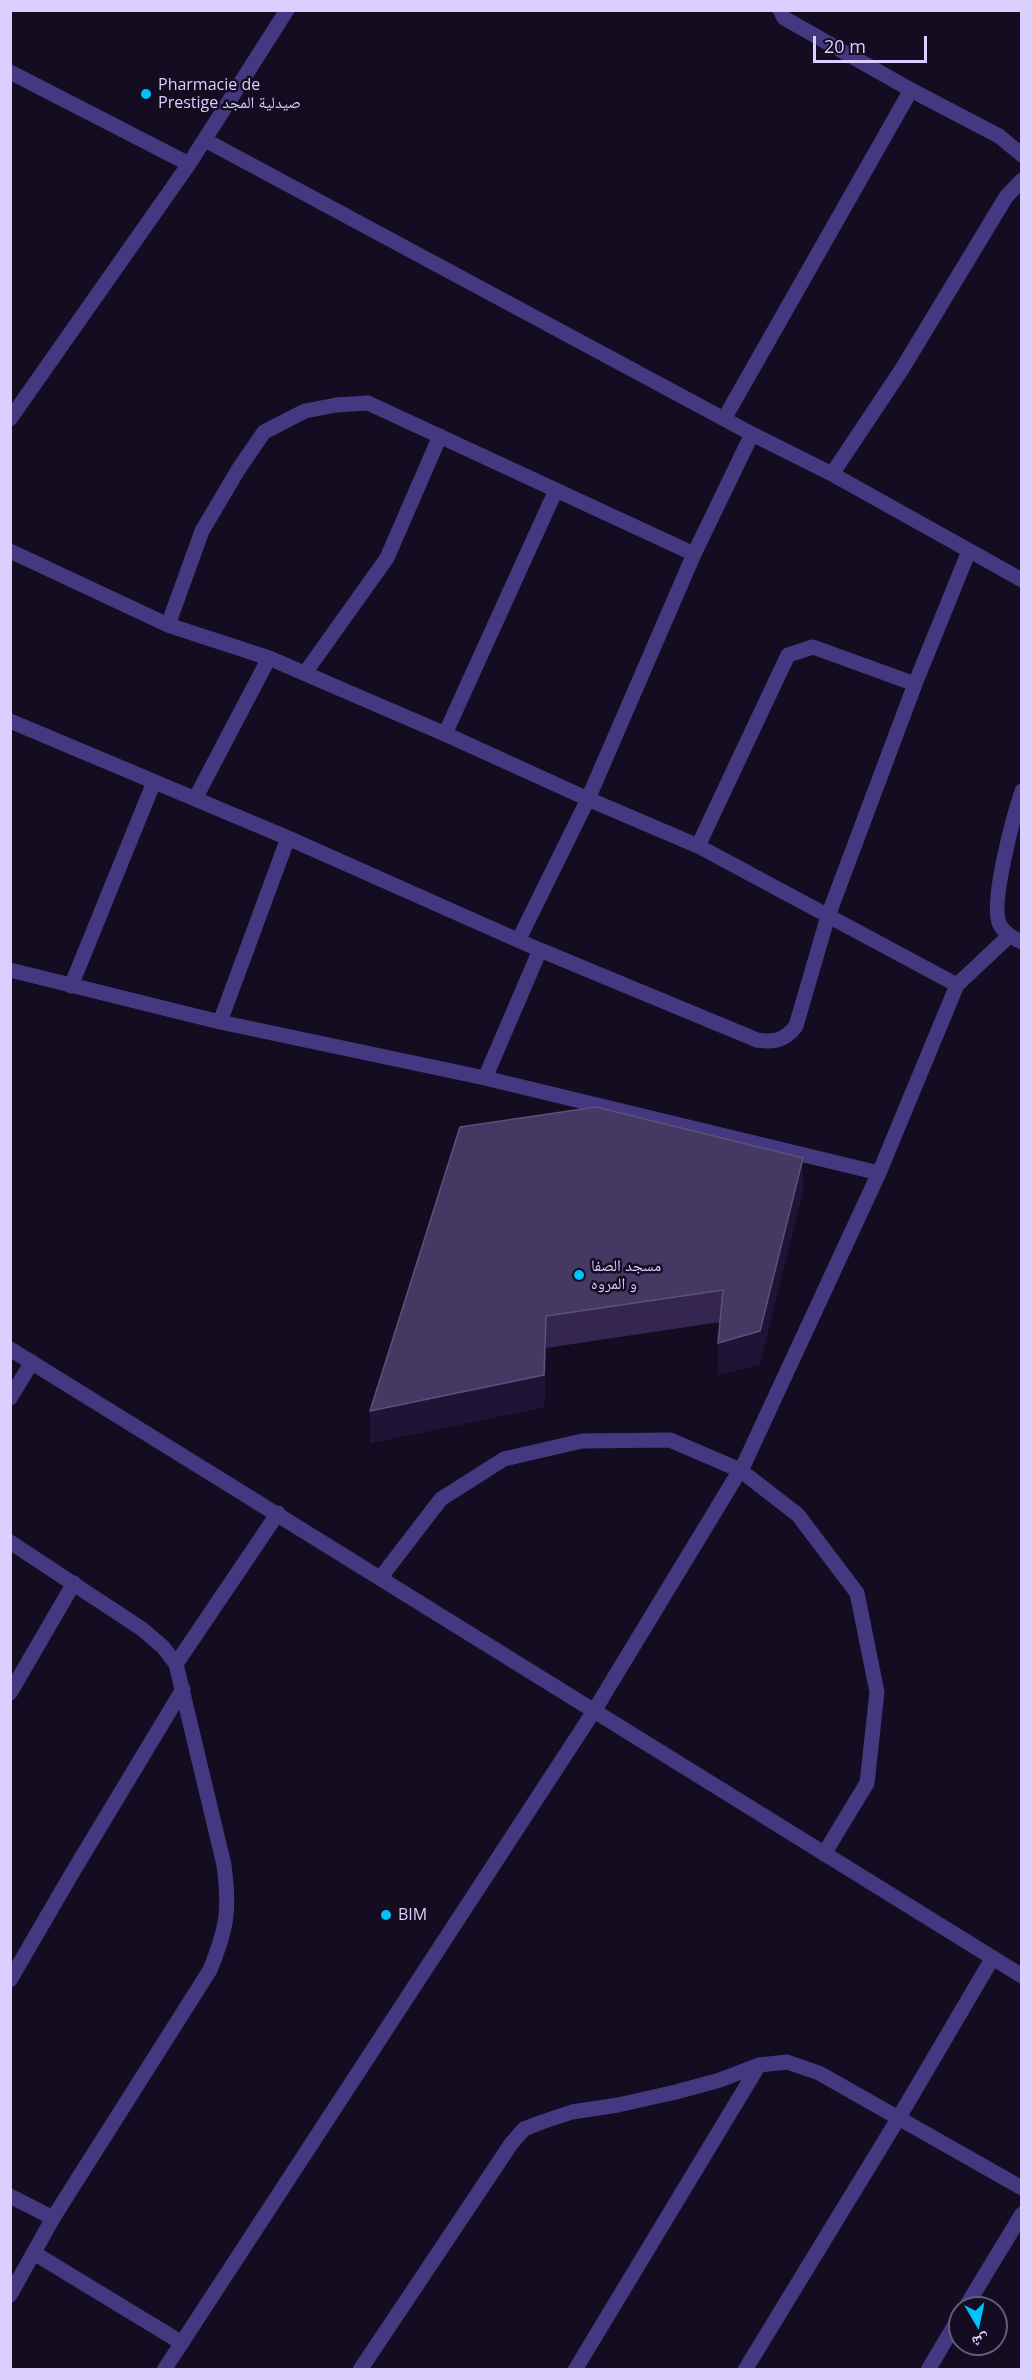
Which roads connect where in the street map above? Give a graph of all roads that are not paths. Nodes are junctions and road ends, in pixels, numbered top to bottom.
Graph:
1 (287, 10) edge
2 (780, 10) edge
3 (10, 72) edge
4 (911, 90) junction
5 (205, 140) junction
6 (1022, 155) edge
7 (189, 164) junction
8 (1022, 180) edge
9 (10, 419) edge
10 (724, 419) junction
11 (752, 434) junction
12 (440, 436) junction
13 (832, 474) junction
14 (556, 490) junction
15 (969, 550) junction
16 (10, 551) edge
17 (694, 554) junction
18 (1022, 580) edge
19 (168, 625) junction
20 (269, 658) junction
21 (305, 673) junction
22 (915, 684) junction
23 (10, 721) edge
24 (445, 734) junction
25 (154, 782) junction
26 (1022, 791) edge
27 (195, 799) junction
28 (588, 799) junction
29 (288, 838) junction
30 (698, 846) junction
31 (828, 916) junction
32 (519, 939) junction
33 (1015, 939) edge
34 (540, 950) junction
35 (10, 970) edge
36 (957, 985) junction
37 (71, 986) junction
38 (220, 1022) junction
39 (485, 1078) junction
40 (879, 1173) junction
41 (10, 1348) edge
42 (32, 1362) junction
43 (10, 1398) edge
44 (740, 1470) junction
45 (279, 1513) junction
46 (10, 1542) edge
47 (381, 1577) junction
48 (74, 1583) junction
49 (177, 1664) junction
50 (183, 1689) junction
51 (10, 1693) edge
52 (594, 1711) junction
53 (824, 1854) junction
54 (992, 1959) junction
55 (1022, 1976) edge
56 (10, 1980) edge
57 (759, 2065) junction
58 (898, 2119) junction
59 (1022, 2188) edge
60 (10, 2196) edge
61 (1022, 2214) edge
62 (53, 2218) junction
63 (34, 2253) junction
64 (10, 2295) edge
65 (972, 2296) edge
66 (948, 2336) edge
67 (182, 2343) junction
68 (164, 2370) edge
69 (360, 2370) edge
70 (575, 2370) edge
71 (745, 2370) edge
72 (928, 2370) edge

1 - 5 street
2 - 4 street
3 - 7 street
4 - 6 street
4 - 10 street
5 - 7 street
5 - 10 street
7 - 9 street
8 - 13 street
10 - 11 street
11 - 13 street
11 - 17 street
12 - 14 street
12 - 19 street
12 - 21 street
13 - 15 street
14 - 17 street
14 - 24 street
15 - 18 street
15 - 22 street
16 - 19 street
17 - 28 street
19 - 20 street
20 - 21 street
20 - 27 street
21 - 24 street
22 - 30 street
22 - 31 street
23 - 25 street
24 - 28 street
25 - 27 street
25 - 37 street
26 - 33 street
27 - 29 street
28 - 30 street
28 - 32 street
29 - 32 street
29 - 38 street
30 - 31 street
31 - 34 street
31 - 36 street
32 - 34 street
33 - 36 street
34 - 39 street
35 - 37 street
36 - 40 street
37 - 38 street
38 - 39 street
39 - 40 street
40 - 44 street
41 - 42 street
42 - 43 street
42 - 45 street
44 - 47 street
44 - 52 street
44 - 53 street
45 - 47 street
45 - 49 street
46 - 48 street
47 - 52 street
48 - 49 street
48 - 51 street
49 - 50 street
50 - 56 street
50 - 62 street
52 - 53 street
52 - 67 street
53 - 54 street
54 - 55 street
54 - 58 street
57 - 58 street
57 - 69 street
57 - 70 street
58 - 59 street
58 - 71 street
60 - 62 street
61 - 65 street
62 - 63 street
63 - 64 street
63 - 67 street
66 - 72 street
67 - 68 street

